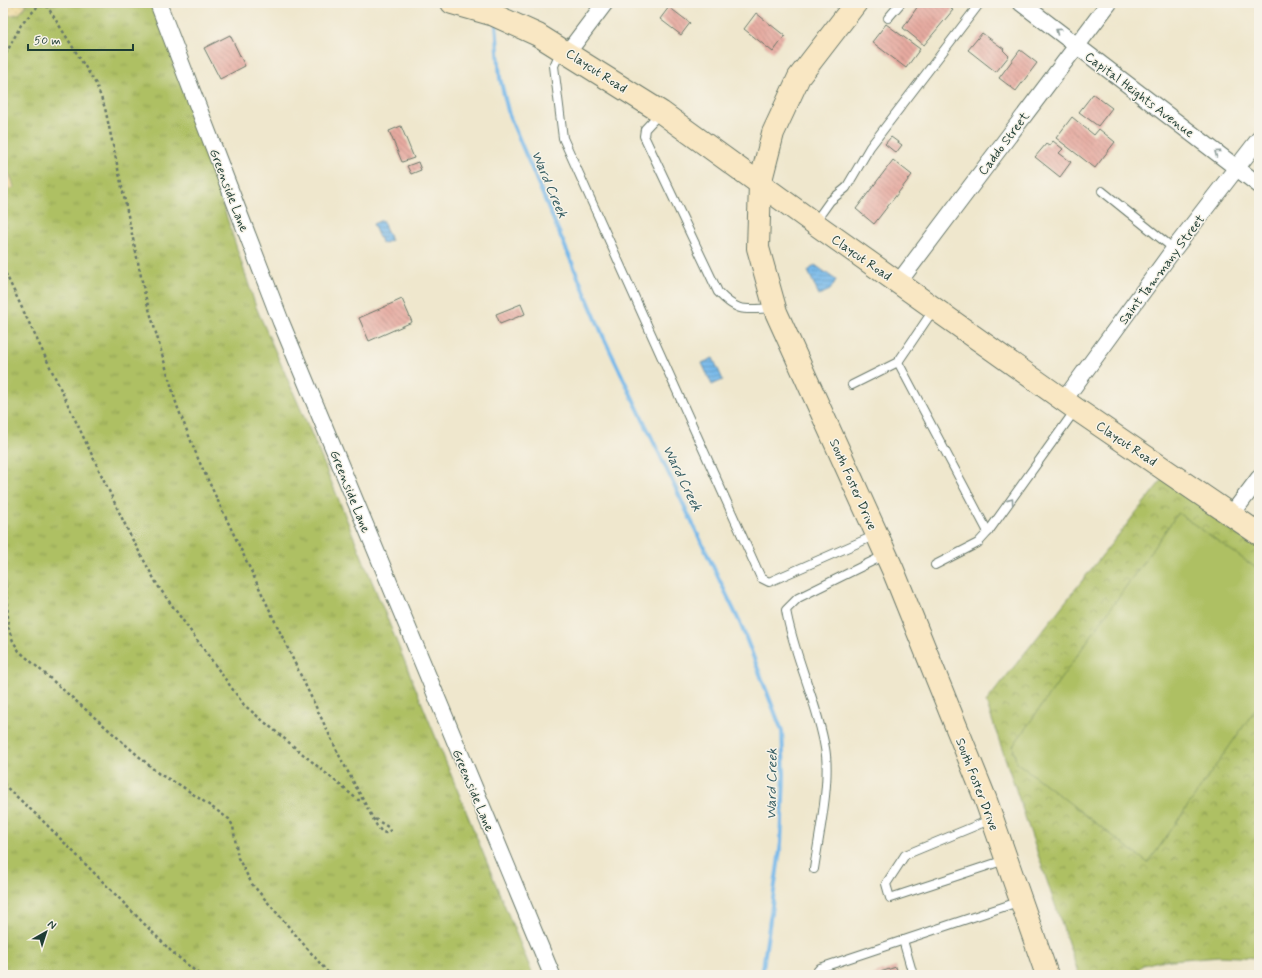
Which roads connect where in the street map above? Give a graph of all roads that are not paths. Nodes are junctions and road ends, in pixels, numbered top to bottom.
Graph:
1 (158, 3) edge
2 (605, 3) edge
3 (856, 3) edge
4 (901, 3) edge
5 (980, 3) edge
6 (1020, 3) edge
7 (1109, 3) edge
8 (458, 4) edge
9 (888, 18) dead end
10 (1076, 46) junction
11 (565, 50) junction
12 (661, 112) junction
13 (1259, 139) edge
14 (1237, 168) junction
15 (760, 184) junction
16 (1259, 185) edge
17 (1102, 191) dead end
18 (814, 223) junction
19 (1174, 249) junction
20 (898, 283) junction
21 (775, 308) junction
22 (934, 308) junction
23 (898, 362) junction
24 (852, 385) dead end
25 (1070, 404) junction
26 (1259, 478) edge
27 (1232, 514) junction
28 (988, 532) junction
29 (877, 534) junction
30 (1259, 534) edge
31 (886, 554) junction
32 (935, 565) dead end
33 (992, 819) junction
34 (1006, 860) junction
35 (814, 869) dead end
36 (1021, 902) junction
37 (903, 940) junction
38 (552, 975) edge
39 (814, 975) edge
40 (913, 975) edge
41 (1047, 975) edge

1 - 38 street, Greenside Lane
2 - 11 street
3 - 15 street, South Foster Drive
4 - 9 lane
5 - 18 lane
10 -> 6 street, Capital Heights Avenue
7 - 10 street, Caddo Street
8 - 11 street, Claycut Road
14 -> 10 street, Capital Heights Avenue
10 - 20 street, Caddo Street
11 - 12 street, Claycut Road
11 - 29 lane
12 - 15 street, Claycut Road
12 - 21 lane
13 - 14 street, Saint Tammany Street
14 - 16 street, Capital Heights Avenue
14 - 19 street, Saint Tammany Street
15 - 18 street, Claycut Road
15 - 21 street, South Foster Drive
17 - 19 lane
18 - 20 street, Claycut Road
19 - 25 street, Saint Tammany Street
20 - 22 street, Claycut Road
21 - 29 street, South Foster Drive
22 - 23 lane
22 - 25 street, Claycut Road
23 - 24 lane
23 - 28 lane
25 - 27 street, Claycut Road
28 -> 25 lane
26 - 27 street
27 - 30 street, Claycut Road
28 - 32 lane
29 - 31 street, South Foster Drive
31 - 33 street, South Foster Drive
31 - 35 lane
33 - 34 street, South Foster Drive
33 - 34 lane
34 - 36 street, South Foster Drive
36 - 37 lane
36 - 41 street, South Foster Drive
37 - 39 lane
37 - 40 lane

